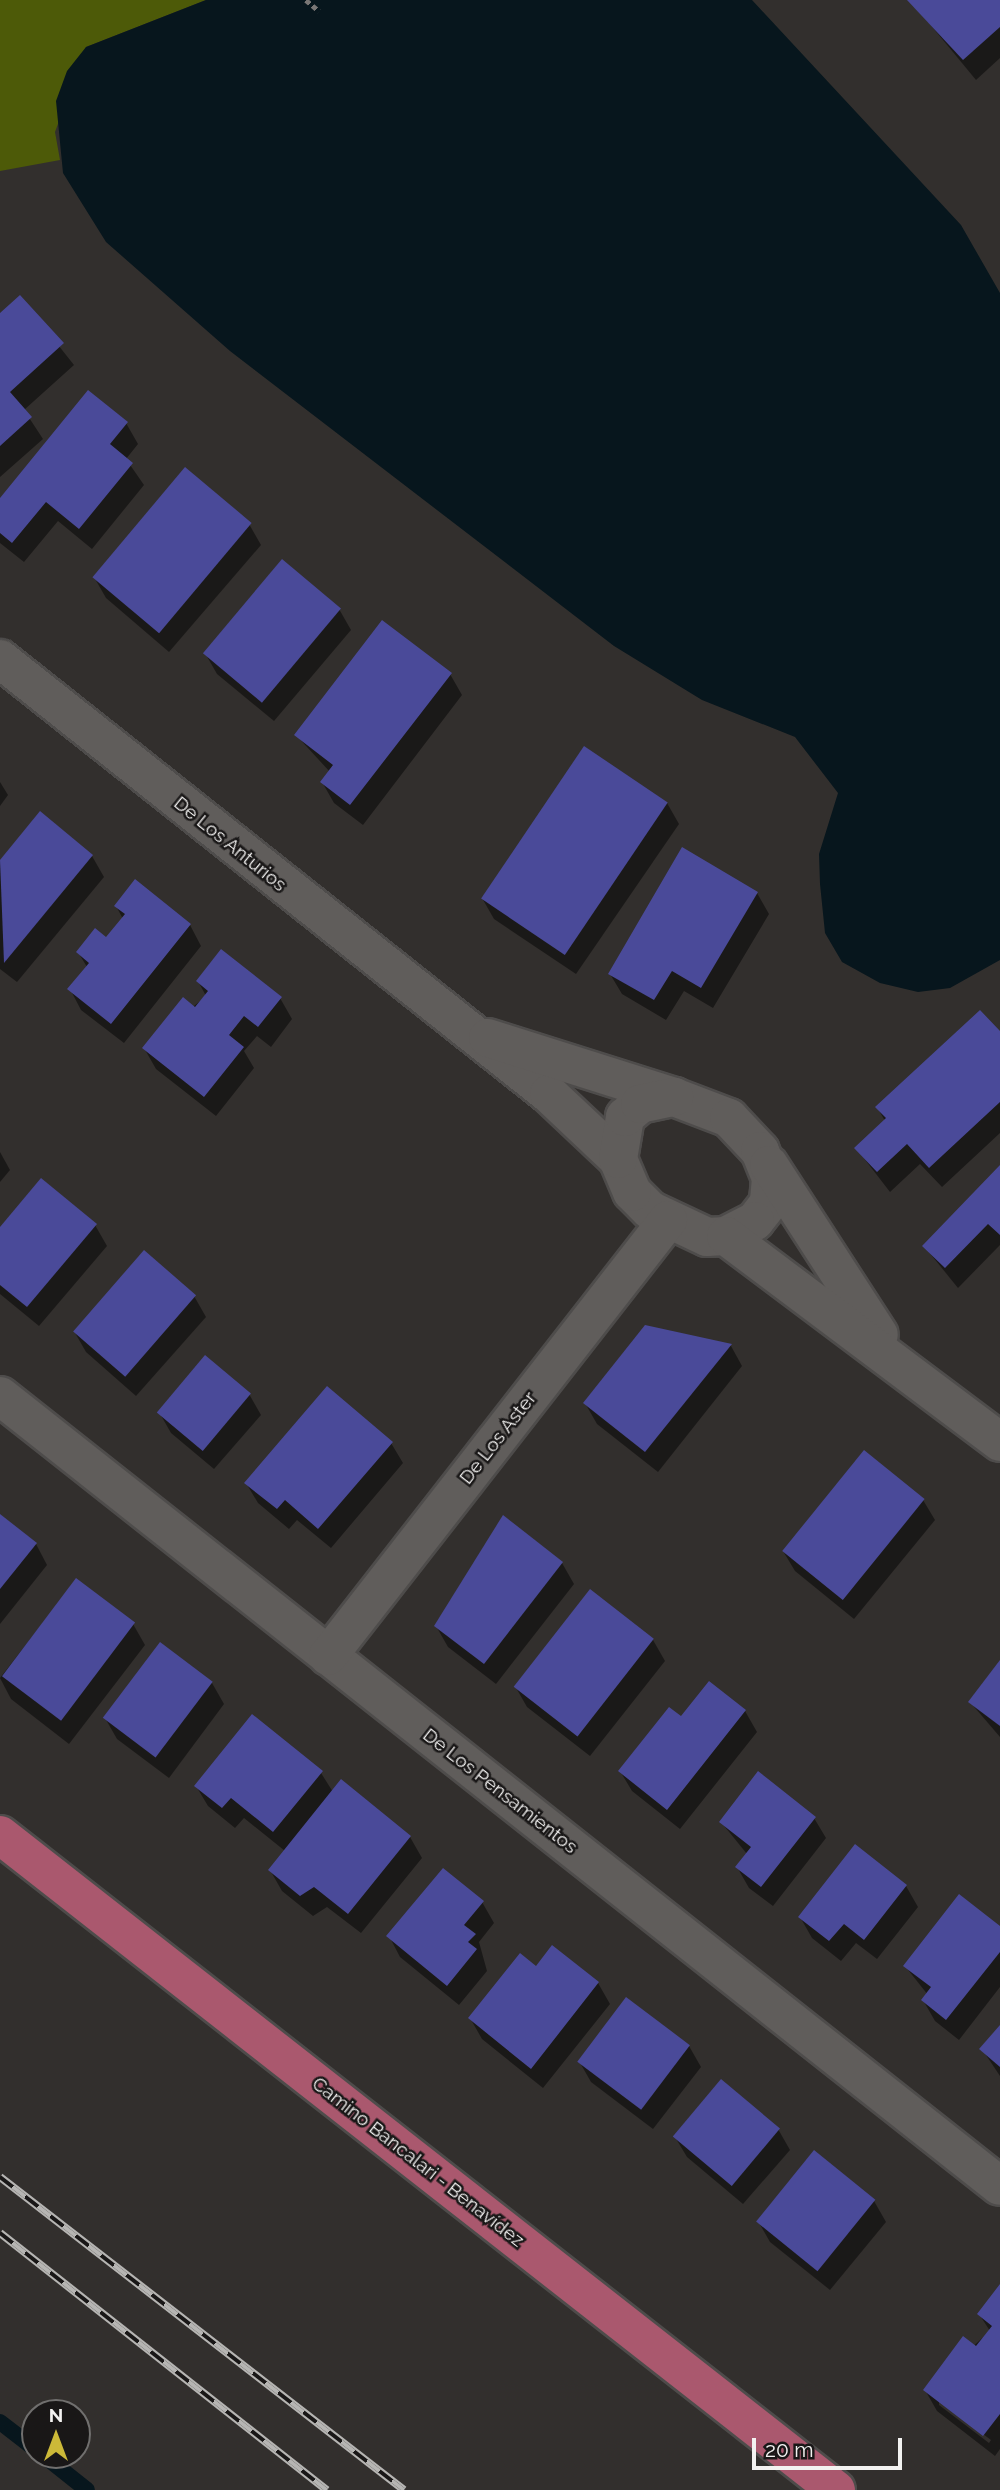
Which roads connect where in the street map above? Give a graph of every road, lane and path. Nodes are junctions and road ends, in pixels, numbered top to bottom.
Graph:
1 (306, 0) edge
2 (319, 11) dead end
3 (0, 659) edge
4 (459, 1029) junction
5 (674, 1097) junction
6 (760, 1151) junction
7 (618, 1159) junction
8 (668, 1220) junction
9 (726, 1236) junction
10 (896, 1360) junction
11 (0, 1396) edge
12 (1000, 1442) edge
13 (328, 1656) junction
14 (0, 1835) edge
15 (1000, 2186) edge
16 (836, 2490) edge

1 - 2 path
3 - 4 street, De Los Anturios
4 - 5 street
4 - 7 street, De Los Anturios
5 - 6 street
5 - 7 street
6 - 9 street
6 - 10 street
7 - 8 street
8 - 9 street
8 - 13 street, De Los Aster
9 - 10 street
10 - 12 street
11 - 13 street, De Los Pensamientos
13 - 15 street, De Los Pensamientos
14 - 16 main road, Camino Bancalari - Benavídez

